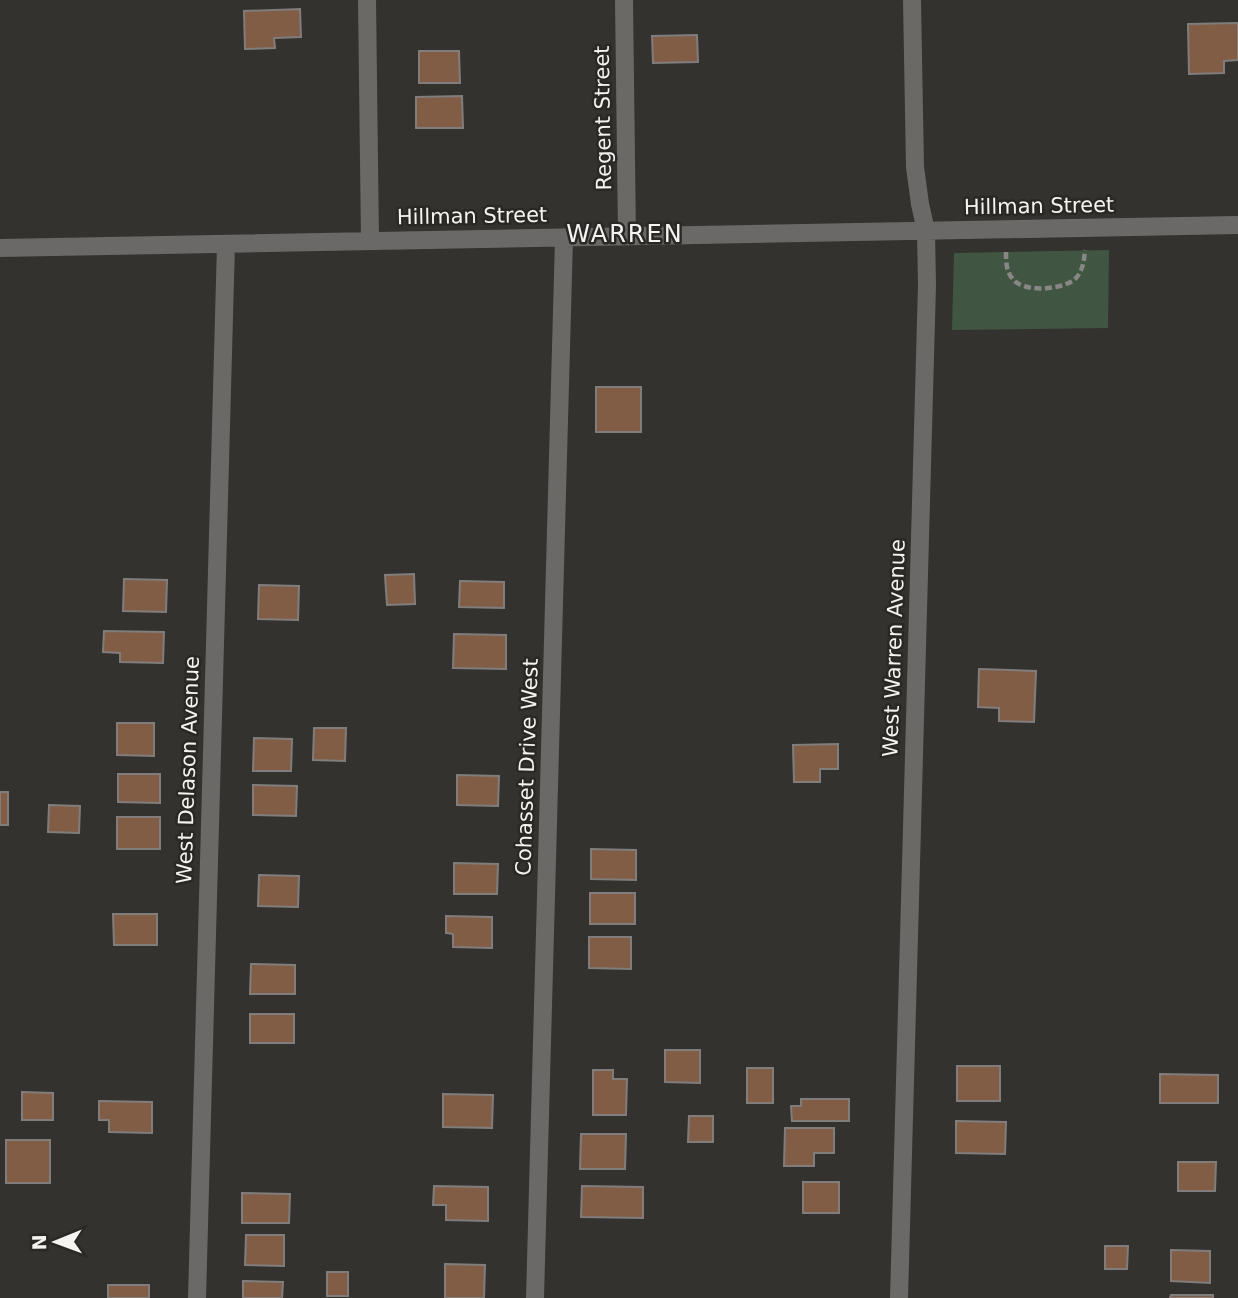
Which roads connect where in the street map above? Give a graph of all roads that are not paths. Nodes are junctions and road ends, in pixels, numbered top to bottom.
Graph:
1 (366, 0) edge
2 (624, 0) edge
3 (912, 0) edge
4 (1238, 225) edge
5 (926, 231) junction
6 (627, 236) junction
7 (564, 237) junction
8 (370, 241) junction
9 (226, 244) junction
10 (0, 248) edge
11 (197, 1298) edge
12 (535, 1298) edge
13 (899, 1298) edge

1 - 8 street
2 - 6 street, Regent Street
3 - 5 street, West Warren Avenue
4 - 5 street, Hillman Street
5 - 6 street, Hillman Street
5 - 13 street, West Warren Avenue
6 - 7 street, Hillman Street
7 - 8 street, Hillman Street
7 - 12 street, Cohasset Drive West
8 - 9 street, Hillman Street
9 - 10 street, Hillman Street
9 - 11 street, West Delason Avenue

